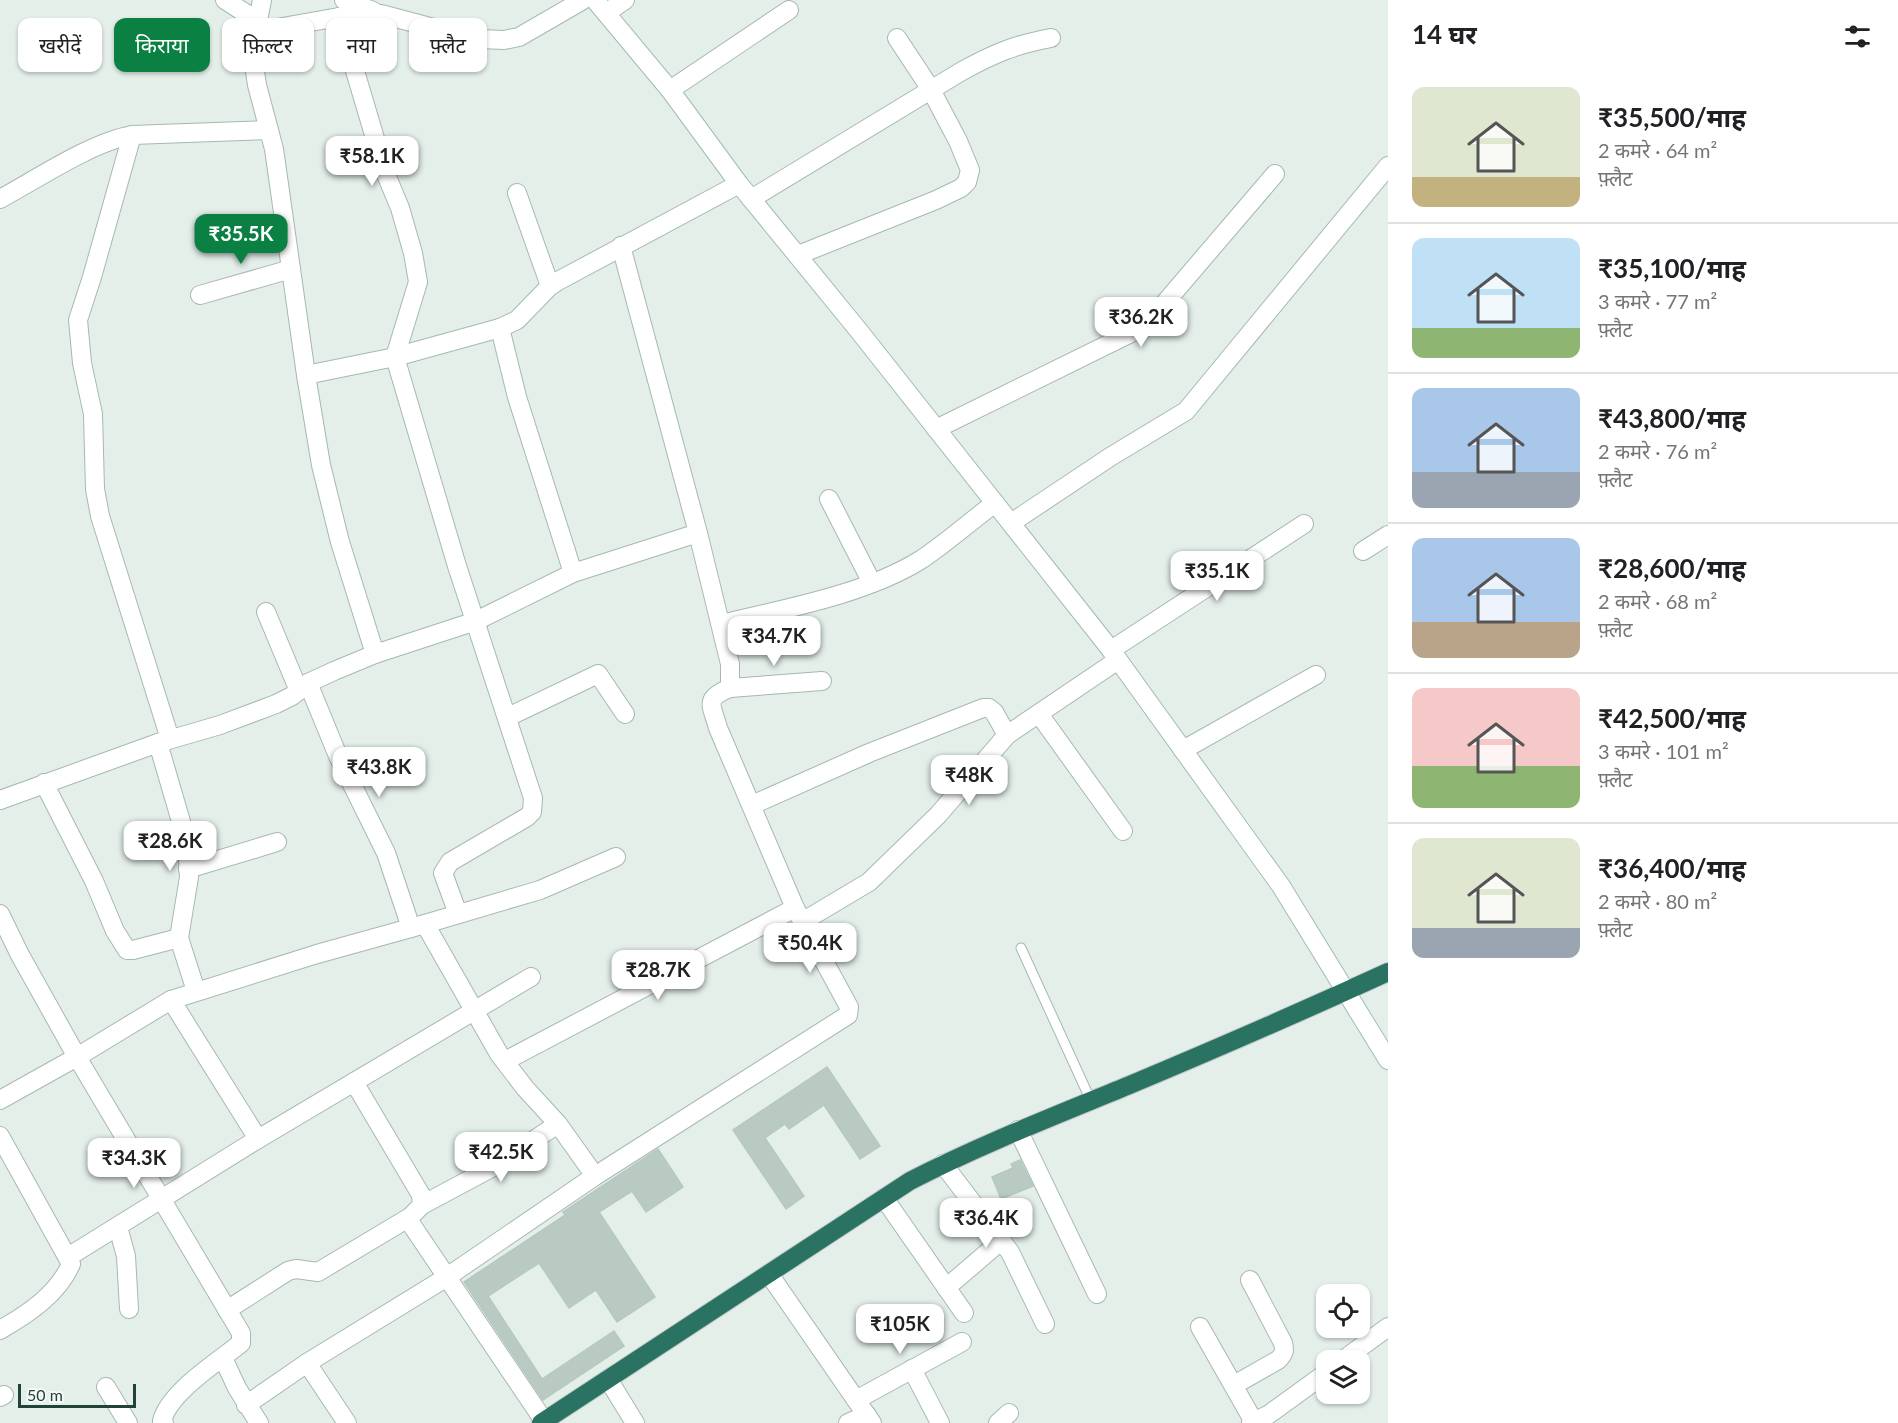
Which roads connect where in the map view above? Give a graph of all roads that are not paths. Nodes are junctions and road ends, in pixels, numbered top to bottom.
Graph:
1 (225, 0) edge
2 (262, 0) edge
3 (584, 0) edge
4 (625, 0) edge
5 (600, 6) edge
6 (341, 8) edge
7 (789, 10) dead end
8 (246, 18) edge
9 (258, 18) edge
10 (294, 18) edge
11 (897, 38) dead end
12 (1051, 38) dead end
13 (255, 72) edge
14 (930, 88) junction
15 (670, 90) junction
16 (269, 130) junction
17 (132, 135) junction
18 (1388, 166) edge
19 (1275, 174) dead end
20 (739, 184) junction
21 (517, 193) dead end
22 (0, 199) edge
23 (751, 199) junction
24 (621, 246) junction
25 (798, 255) junction
26 (291, 270) junction
27 (550, 286) junction
28 (200, 296) dead end
29 (500, 328) junction
30 (395, 357) junction
31 (306, 375) junction
32 (936, 429) junction
33 (828, 499) dead end
34 (995, 503) junction
35 (1011, 523) junction
36 (1304, 524) dead end
37 (699, 533) junction
38 (1388, 536) edge
39 (1363, 551) dead end
40 (573, 573) junction
41 (872, 584) junction
42 (266, 612) dead end
43 (476, 621) junction
44 (721, 624) junction
45 (375, 654) junction
46 (1114, 655) junction
47 (1316, 675) dead end
48 (822, 681) dead end
49 (304, 687) junction
50 (730, 688) junction
51 (625, 714) dead end
52 (1039, 714) junction
53 (508, 717) junction
54 (1006, 735) junction
55 (164, 741) junction
56 (1183, 750) junction
57 (44, 783) junction
58 (0, 800) edge
59 (752, 805) junction
60 (1123, 831) dead end
61 (277, 842) dead end
62 (616, 857) dead end
63 (188, 869) junction
64 (0, 914) edge
65 (458, 914) junction
66 (799, 915) junction
67 (418, 926) junction
68 (179, 938) junction
69 (1021, 948) dead end
70 (1388, 972) edge
71 (531, 978) dead end
72 (196, 992) junction
73 (1345, 992) junction
74 (171, 1000) junction
75 (475, 1010) junction
76 (77, 1057) junction
77 (1388, 1060) edge
78 (505, 1061) junction
79 (354, 1082) junction
80 (0, 1100) edge
81 (1091, 1101) junction
82 (558, 1124) junction
83 (1018, 1130) junction
84 (0, 1136) edge
85 (258, 1139) junction
86 (943, 1164) junction
87 (595, 1176) junction
88 (884, 1198) junction
89 (161, 1200) junction
90 (416, 1211) junction
91 (118, 1227) junction
92 (1002, 1240) junction
93 (68, 1257) junction
94 (769, 1274) junction
95 (447, 1276) junction
96 (1250, 1280) dead end
97 (946, 1288) junction
98 (1097, 1294) dead end
99 (129, 1309) dead end
100 (227, 1310) junction
101 (964, 1313) dead end
102 (1045, 1324) dead end
103 (1200, 1327) dead end
104 (1388, 1328) edge
105 (0, 1330) edge
106 (962, 1342) dead end
107 (1356, 1350) edge
108 (223, 1358) junction
109 (307, 1363) junction
110 (912, 1369) junction
111 (608, 1379) junction
112 (1316, 1379) edge
113 (1234, 1385) junction
114 (106, 1387) dead end
115 (246, 1405) junction
116 (865, 1413) edge
117 (542, 1422) edge
118 (1252, 1422) edge
119 (128, 1423) edge
120 (164, 1423) edge
121 (259, 1423) edge
122 (347, 1423) edge
123 (635, 1423) edge
124 (848, 1423) edge
125 (940, 1423) edge

1 - 8 street
2 - 9 street
3 - 6 street
4 - 5 street
5 - 15 street
6 - 10 street
6 - 30 street
7 - 15 street
11 - 14 street
12 - 14 street
13 - 16 street
14 - 23 street
14 - 25 street
15 - 20 street
16 - 17 street
16 - 26 street
17 - 22 street
17 - 55 street
18 - 35 street
19 - 32 street
20 - 23 street
20 - 24 street
21 - 27 street
23 - 25 street
24 - 27 street
24 - 37 street
25 - 32 street
26 - 28 street
26 - 31 street
27 - 29 street
29 - 30 street
29 - 40 street
30 - 31 street
30 - 43 street
31 - 45 street
32 - 34 street
33 - 41 street
34 - 35 street
34 - 41 street
35 - 46 street
36 - 46 street
37 - 40 street
37 - 44 street
38 - 39 street
40 - 43 street
41 - 44 street
42 - 49 street
43 - 45 street
43 - 53 street
44 - 50 street
45 - 49 street
46 - 52 street
46 - 56 street
47 - 56 street
48 - 50 street
49 - 55 street
49 - 67 street
50 - 59 street
51 - 53 street
52 - 54 street
52 - 60 street
53 - 65 street
54 - 59 street
54 - 66 street
55 - 57 street
55 - 63 street
56 - 73 street
57 - 58 street
57 - 68 street
59 - 66 street
61 - 63 street
62 - 65 street
63 - 68 street
64 - 76 street
65 - 67 street
66 - 78 street
66 - 87 street
67 - 72 street
67 - 75 street
68 - 72 street
69 - 81 lane
70 - 73 highway
71 - 75 street
72 - 74 street
73 - 77 street
73 - 81 highway
74 - 76 street
74 - 85 street
75 - 78 street
75 - 79 street
76 - 80 street
76 - 89 street
78 - 82 street
79 - 85 street
79 - 90 street
81 - 83 highway
82 - 87 street
82 - 90 street
83 - 86 highway
83 - 98 street
84 - 93 street
85 - 89 street
86 - 88 highway
86 - 92 street
87 - 95 street
88 - 94 highway
88 - 97 street
89 - 91 street
89 - 100 street
90 - 95 street
90 - 100 street
91 - 93 street
91 - 99 street
92 - 97 street
92 - 102 street
93 - 105 street
94 - 111 highway
94 - 116 street
95 - 109 street
95 - 117 street
96 - 113 street
97 - 101 street
100 - 108 street
103 - 113 street
104 - 107 street
106 - 110 street
108 - 115 street
108 - 120 street
109 - 115 street
109 - 122 street
110 - 116 street
110 - 125 street
111 - 117 highway
111 - 123 street
112 - 118 street
113 - 118 street
114 - 119 street
115 - 121 street
116 - 124 street

